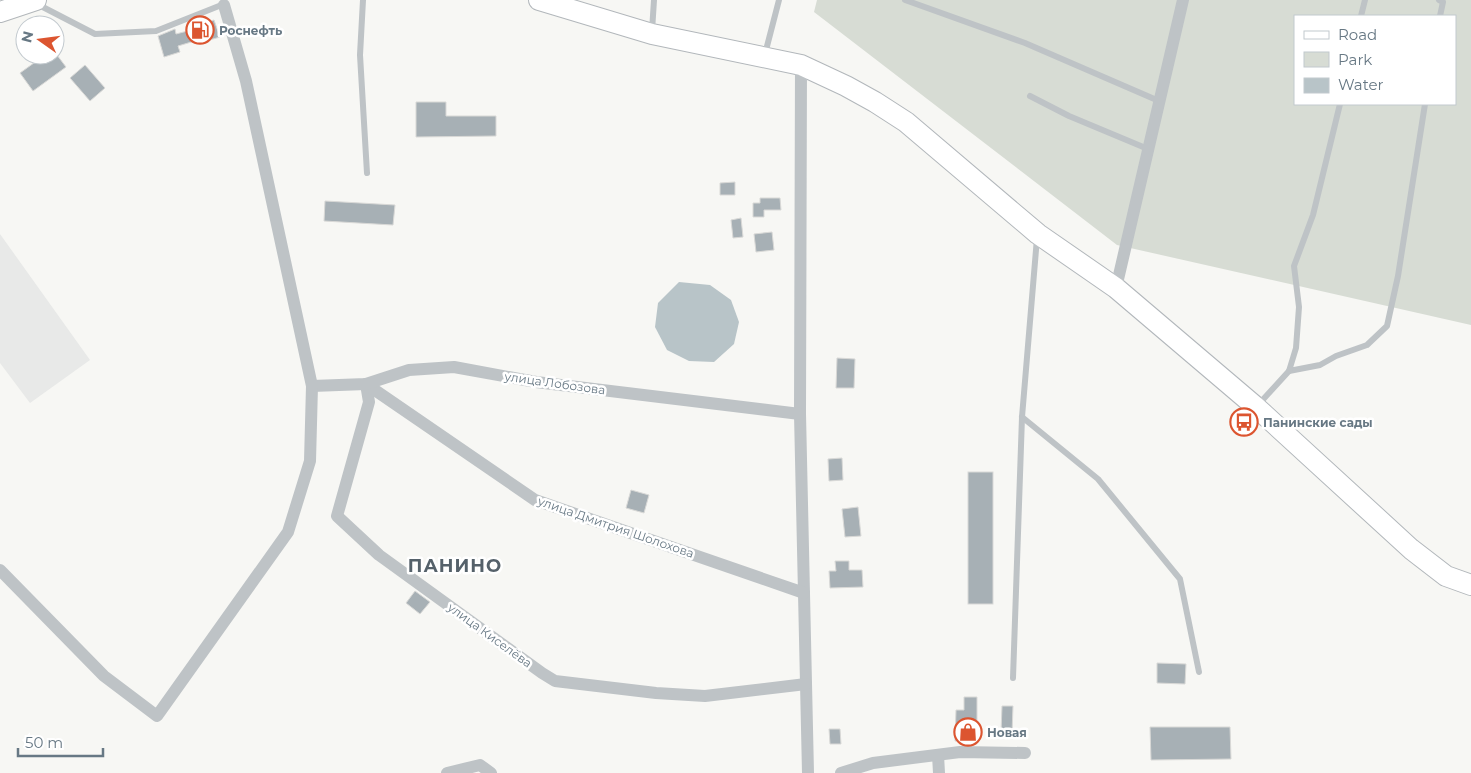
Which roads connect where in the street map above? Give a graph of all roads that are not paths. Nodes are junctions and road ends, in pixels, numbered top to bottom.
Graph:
1 (33, 0) edge
2 (363, 0) edge
3 (539, 0) edge
4 (654, 0) edge
5 (779, 0) edge
6 (905, 0) edge
7 (1183, 0) edge
8 (1365, 0) edge
9 (1439, 0) edge
10 (224, 3) edge
11 (0, 12) edge
12 (1361, 15) edge
13 (1440, 15) edge
14 (652, 34) junction
15 (764, 57) junction
16 (801, 65) junction
17 (1030, 96) dead end
18 (1159, 101) junction
19 (1340, 105) edge
20 (1426, 105) edge
21 (1148, 150) junction
22 (367, 172) dead end
23 (1038, 234) junction
24 (1116, 288) junction
25 (1289, 371) junction
26 (366, 384) junction
27 (312, 386) junction
28 (1256, 407) junction
29 (800, 414) junction
30 (1022, 418) junction
31 (0, 570) edge
32 (1471, 584) edge
33 (804, 593) junction
34 (1199, 672) dead end
35 (1014, 678) dead end
36 (806, 684) junction
37 (1025, 753) dead end
38 (938, 755) junction
39 (447, 773) edge
40 (491, 773) edge
41 (808, 773) edge
42 (841, 773) edge
43 (939, 773) edge

1 - 10 lane
1 - 11 main road
2 - 22 lane
3 - 14 main road
4 - 14 lane
5 - 15 lane
6 - 18 lane
7 - 18 street
8 - 12 lane
9 - 13 lane
10 - 27 street
14 - 15 main road
15 - 16 main road
16 - 23 main road
16 - 29 street
17 - 21 lane
18 - 21 street
19 - 25 lane
20 - 25 lane
21 - 24 street
23 - 24 main road
23 - 30 lane
24 - 28 main road
25 - 28 lane
26 - 27 street, улица Лобозова
26 - 29 street, улица Лобозова
26 - 33 street, улица Дмитрия Шолохова
26 - 36 street, улица Киселёва
27 - 31 street
28 - 32 main road
29 - 33 street
30 - 34 lane
30 - 35 lane
33 - 36 street
36 - 41 street
37 - 38 street
38 - 42 street
38 - 43 street
39 - 40 street

